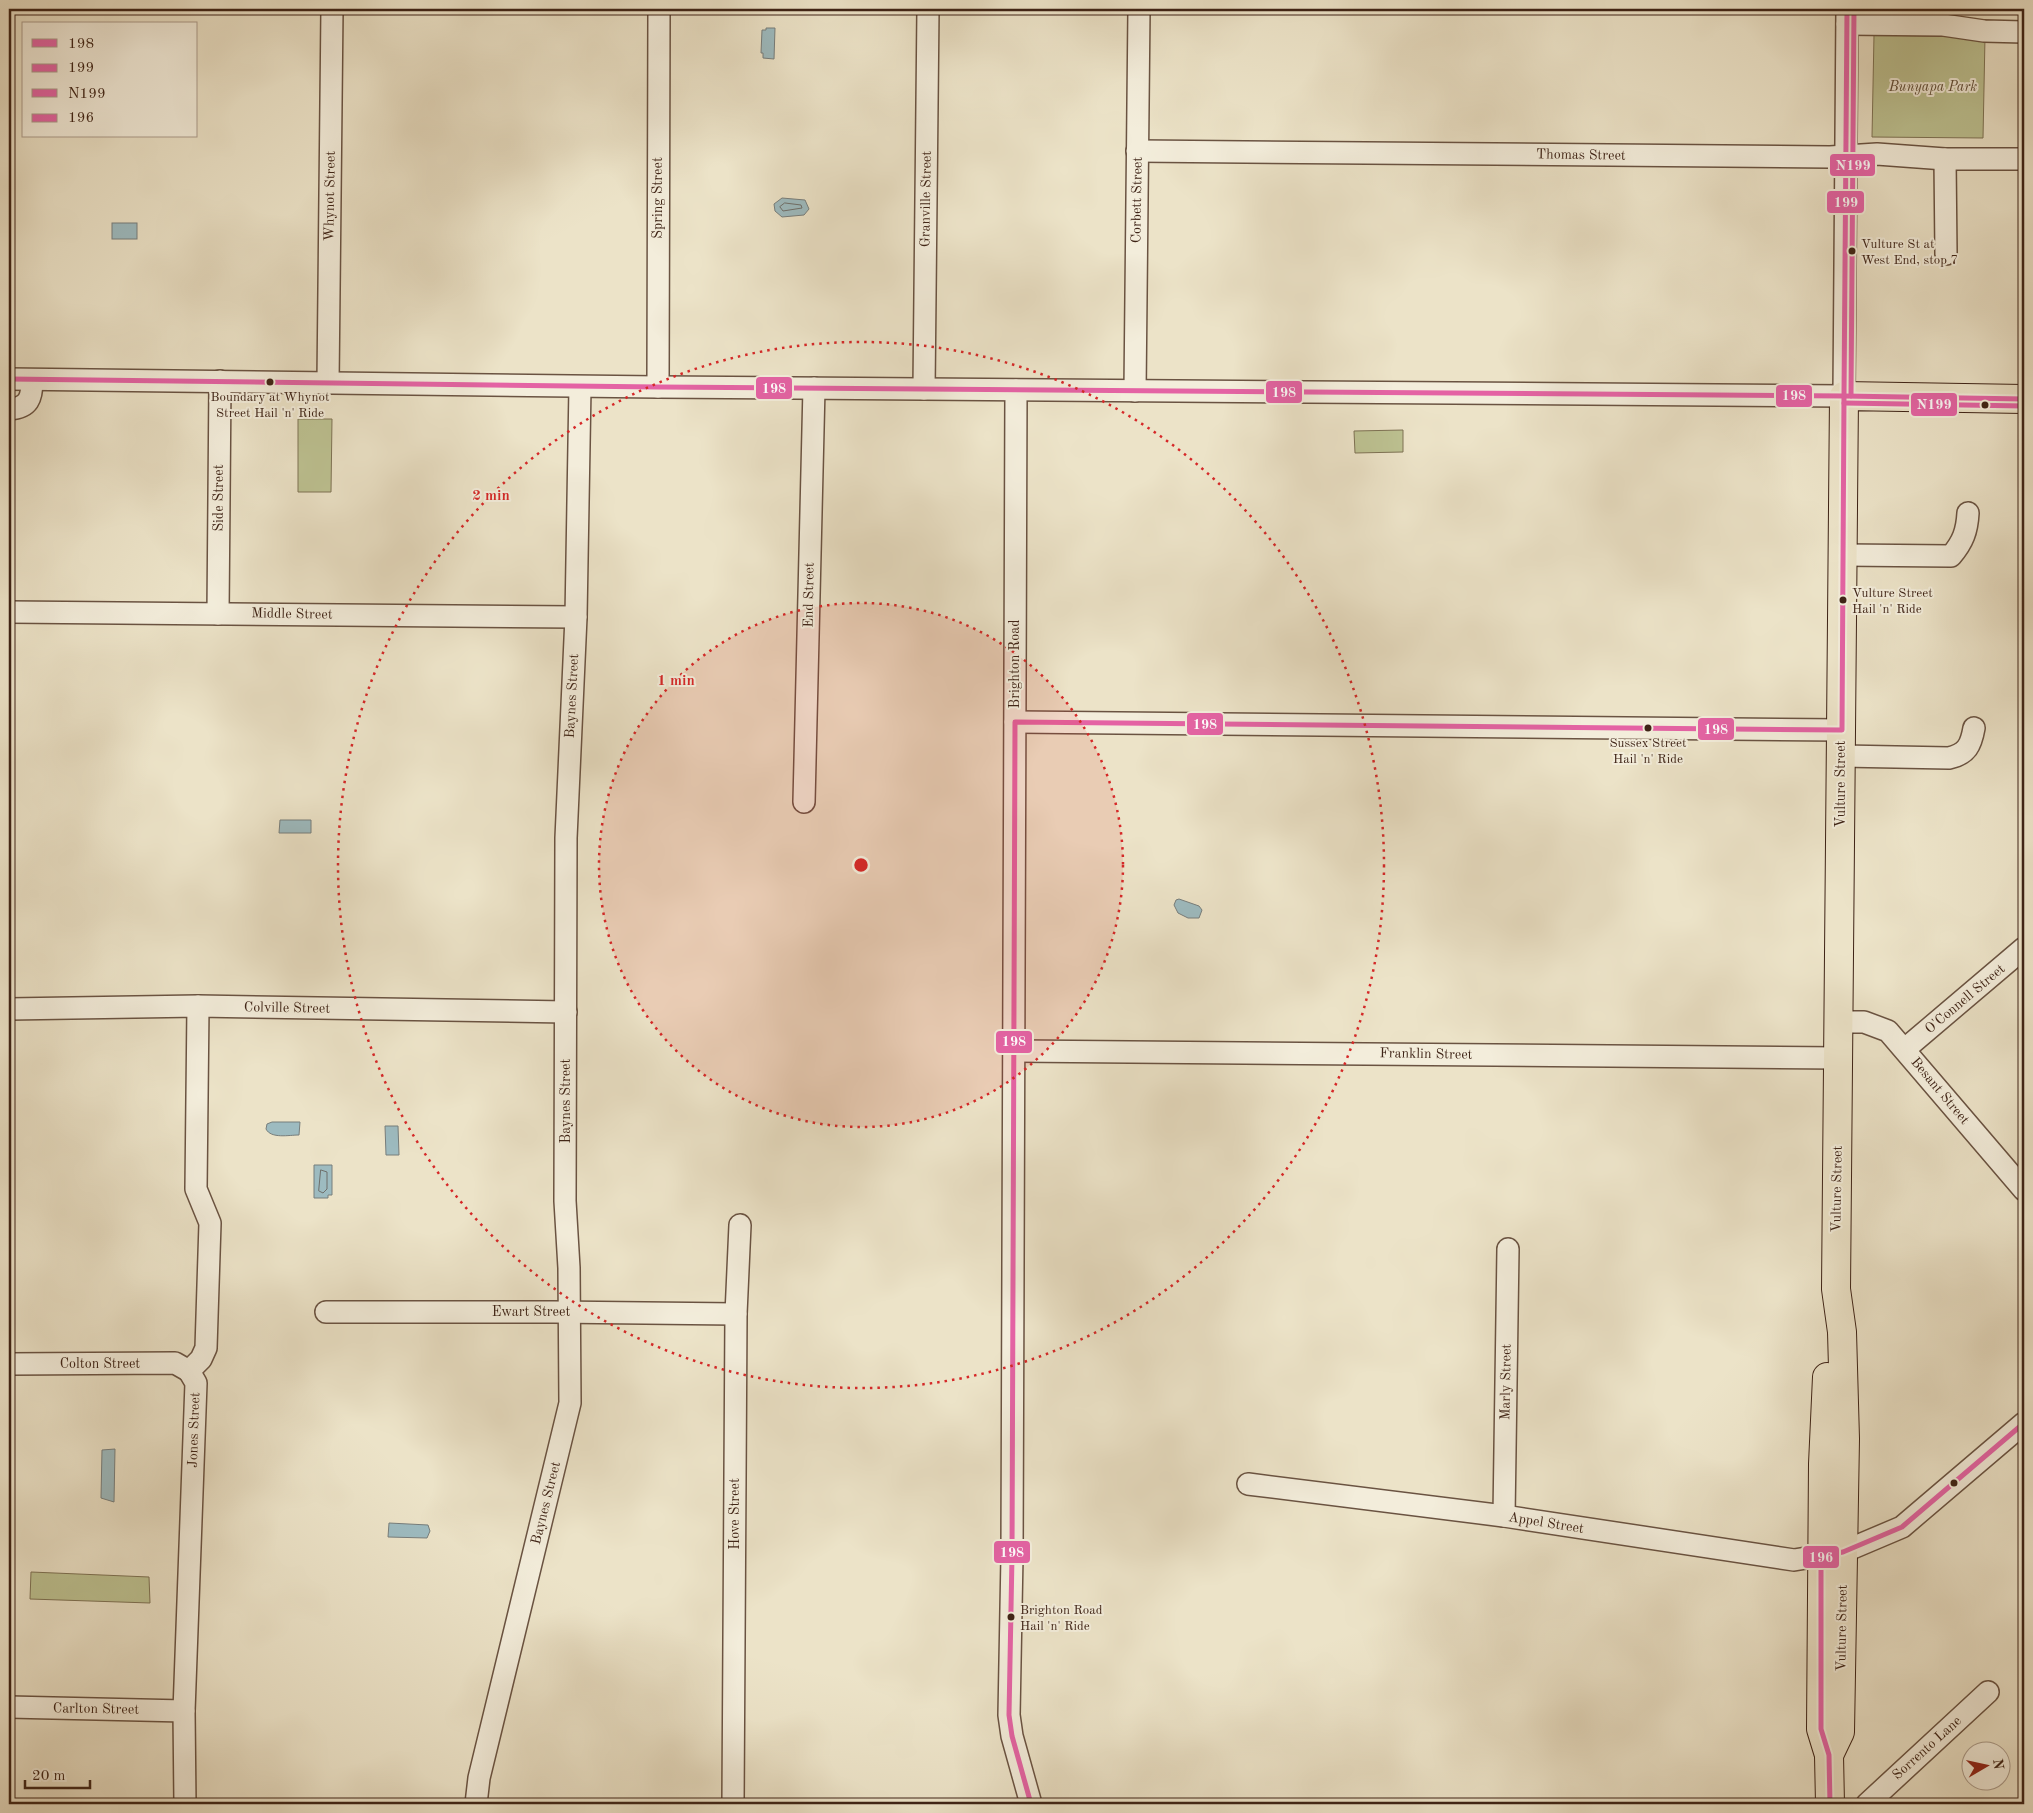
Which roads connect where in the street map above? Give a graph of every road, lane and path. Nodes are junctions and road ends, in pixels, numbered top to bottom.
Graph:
1 (332, 9) edge
2 (659, 9) edge
3 (928, 9) edge
4 (1139, 9) edge
5 (1847, 16) edge
6 (2024, 32) edge
7 (1137, 151) junction
8 (1846, 156) junction
9 (1945, 159) junction
10 (2024, 159) edge
11 (1946, 254) dead end
12 (9, 379) edge
13 (32, 380) junction
14 (220, 381) junction
15 (328, 383) junction
16 (580, 387) junction
17 (658, 387) junction
18 (814, 388) junction
19 (924, 389) junction
20 (1016, 390) junction
21 (1135, 391) junction
22 (1844, 396) junction
23 (2024, 399) edge
24 (9, 409) edge
25 (1968, 513) dead end
26 (1843, 556) junction
27 (9, 612) edge
28 (218, 614) junction
29 (576, 617) junction
30 (1015, 722) junction
31 (1974, 728) dead end
32 (1842, 743) junction
33 (804, 802) dead end
34 (2024, 948) edge
35 (198, 1006) junction
36 (9, 1009) edge
37 (566, 1012) junction
38 (1839, 1022) junction
39 (1905, 1049) junction
40 (1014, 1051) junction
41 (1839, 1058) junction
42 (2024, 1190) edge
43 (740, 1224) dead end
44 (1508, 1249) dead end
45 (326, 1312) dead end
46 (570, 1312) junction
47 (736, 1314) junction
48 (9, 1364) edge
49 (189, 1371) junction
50 (2024, 1424) edge
51 (1248, 1484) dead end
52 (1504, 1516) junction
53 (1832, 1554) junction
54 (1988, 1692) dead end
55 (9, 1707) edge
56 (184, 1711) junction
57 (185, 1804) edge
58 (476, 1804) edge
59 (733, 1804) edge
60 (1031, 1804) edge
61 (1830, 1804) edge
62 (1867, 1804) edge

1 - 15 street, Whynot Street
2 - 17 street, Spring Street
3 - 19 street, Granville Street
4 - 7 street, Corbett Street
5 - 6 street
5 - 8 street, Vulture Street
7 - 8 street, Thomas Street
7 - 21 street, Corbett Street
8 - 9 street, Thomas Street
8 - 22 street, Vulture Street
9 - 10 street, Thomas Street
9 - 11 street
12 - 13 street
13 - 14 street
13 - 24 street
14 - 15 street
14 - 28 street, Side Street
15 - 16 street
16 - 17 street
16 - 29 street, Baynes Street
17 - 18 street
18 - 19 street
18 - 33 street, End Street
19 - 20 street
20 - 21 street
20 - 30 street, Brighton Road
21 - 22 street
22 - 23 main road
22 - 26 main road, Vulture Street
25 - 26 street
26 - 32 main road, Vulture Street
27 - 28 street, Middle Street
28 - 29 street, Middle Street
29 - 37 street, Baynes Street
30 - 32 street
30 - 40 street, Brighton Road
31 - 32 street
32 - 38 main road, Vulture Street
34 - 39 street, O'Connell Street
35 - 36 street, Colville Street
35 - 37 street, Colville Street
35 - 49 street
37 - 46 street, Baynes Street
38 - 39 street, Besant Street
38 - 41 main road, Vulture Street
39 - 42 street, Besant Street
40 - 41 street, Franklin Street
40 - 60 street, Brighton Road
41 - 53 main road, Vulture Street
43 - 47 street, Hove Street
44 - 52 street, Marly Street
45 - 46 street, Ewart Street
46 - 47 street, Ewart Street
46 - 58 street, Baynes Street
47 - 59 street, Hove Street
48 - 49 street, Colton Street
49 - 56 street, Jones Street
50 - 53 street, Appel Street
51 - 52 street, Appel Street
52 - 53 street, Appel Street
53 - 61 main road, Vulture Street
54 - 62 street, Sorrento Lane
55 - 56 street, Carlton Street
56 - 57 street, Jones Street

